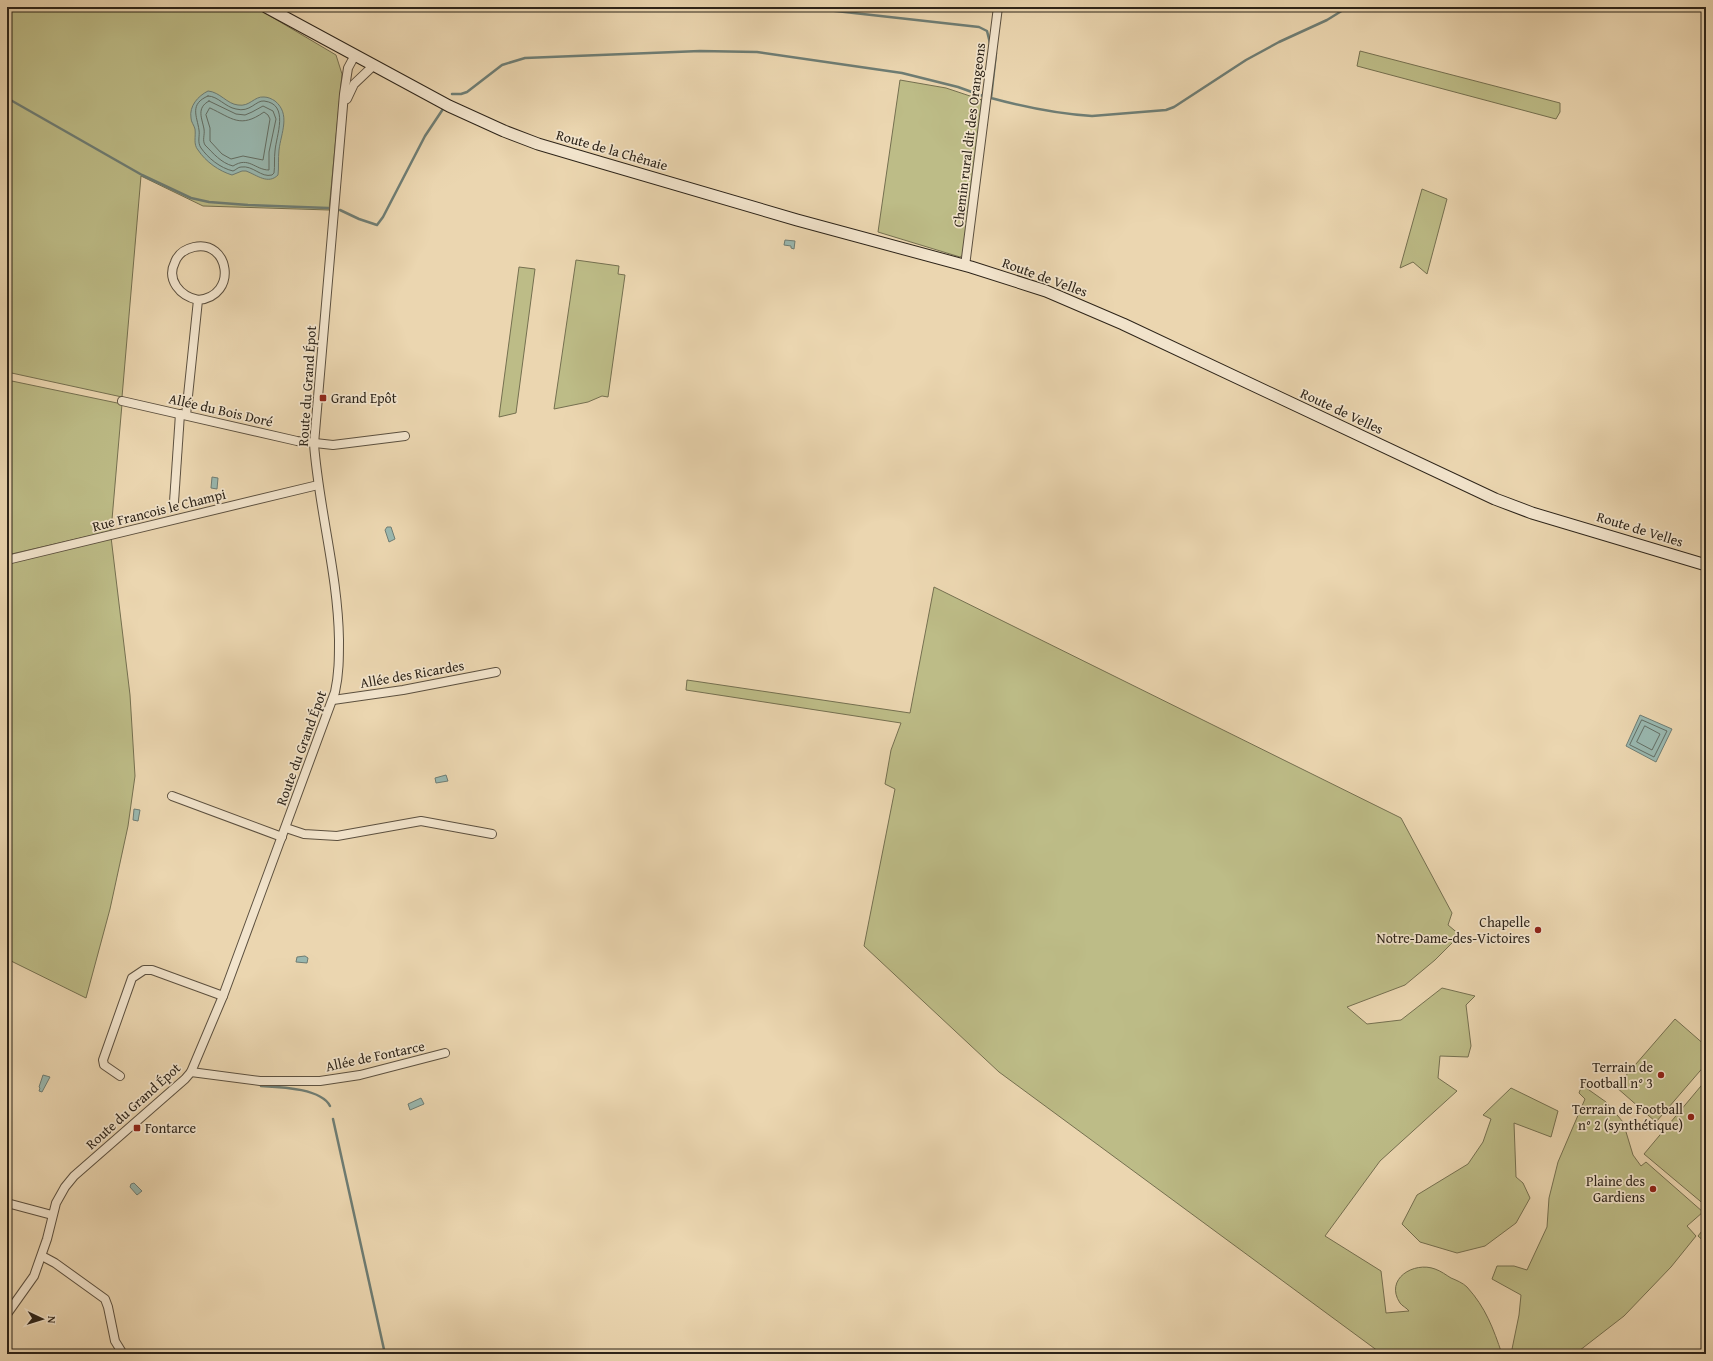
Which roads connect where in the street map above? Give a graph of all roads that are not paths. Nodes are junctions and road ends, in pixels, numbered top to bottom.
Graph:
1 (266, 7) edge
2 (998, 7) edge
3 (355, 55) junction
4 (374, 65) junction
5 (344, 105) junction
6 (968, 266) junction
7 (198, 300) junction
8 (122, 401) dead end
9 (183, 415) junction
10 (405, 436) dead end
11 (314, 444) junction
12 (318, 485) junction
13 (174, 502) dead end
14 (7, 560) edge
15 (1706, 565) edge
16 (496, 672) dead end
17 (333, 700) junction
18 (172, 796) dead end
19 (286, 828) junction
20 (492, 834) dead end
21 (282, 837) junction
22 (222, 996) junction
23 (445, 1053) dead end
24 (190, 1072) junction
25 (120, 1076) dead end
26 (7, 1203) edge
27 (52, 1215) junction
28 (42, 1256) junction
29 (7, 1314) edge
30 (123, 1354) edge

1 - 3 main road, Route de la Chênaie
2 - 6 street, Chemin rural dit des Orangeons
3 - 4 main road, Route de la Chênaie
3 - 5 street, Route du Grand Épot
4 - 5 street, Route du Grand Épot
4 - 6 main road, Route de la Chênaie
5 - 11 street, Route du Grand Épot
6 - 15 main road, Route de Velles
7 - 7 street
7 - 9 street
8 - 9 street, Allée du Bois Doré
9 - 11 street, Allée du Bois Doré
9 - 13 street
10 - 11 street, Allée du Bois Doré
11 - 12 street, Route du Grand Épot
12 - 14 street, Rue Francois le Champi
12 - 17 street, Route du Grand Épot
16 - 17 street, Allée des Ricardes
17 - 19 street, Route du Grand Épot
18 - 21 street
19 - 20 street
19 - 21 street, Route du Grand Épot
21 - 22 street, Route du Grand Épot
22 - 24 street, Route du Grand Épot
22 - 25 street
23 - 24 street, Allée de Fontarce
24 - 27 street, Route du Grand Épot
26 - 27 street
27 - 28 street, Route du Grand Épot
28 - 29 street, Route du Grand Épot
28 - 30 street

